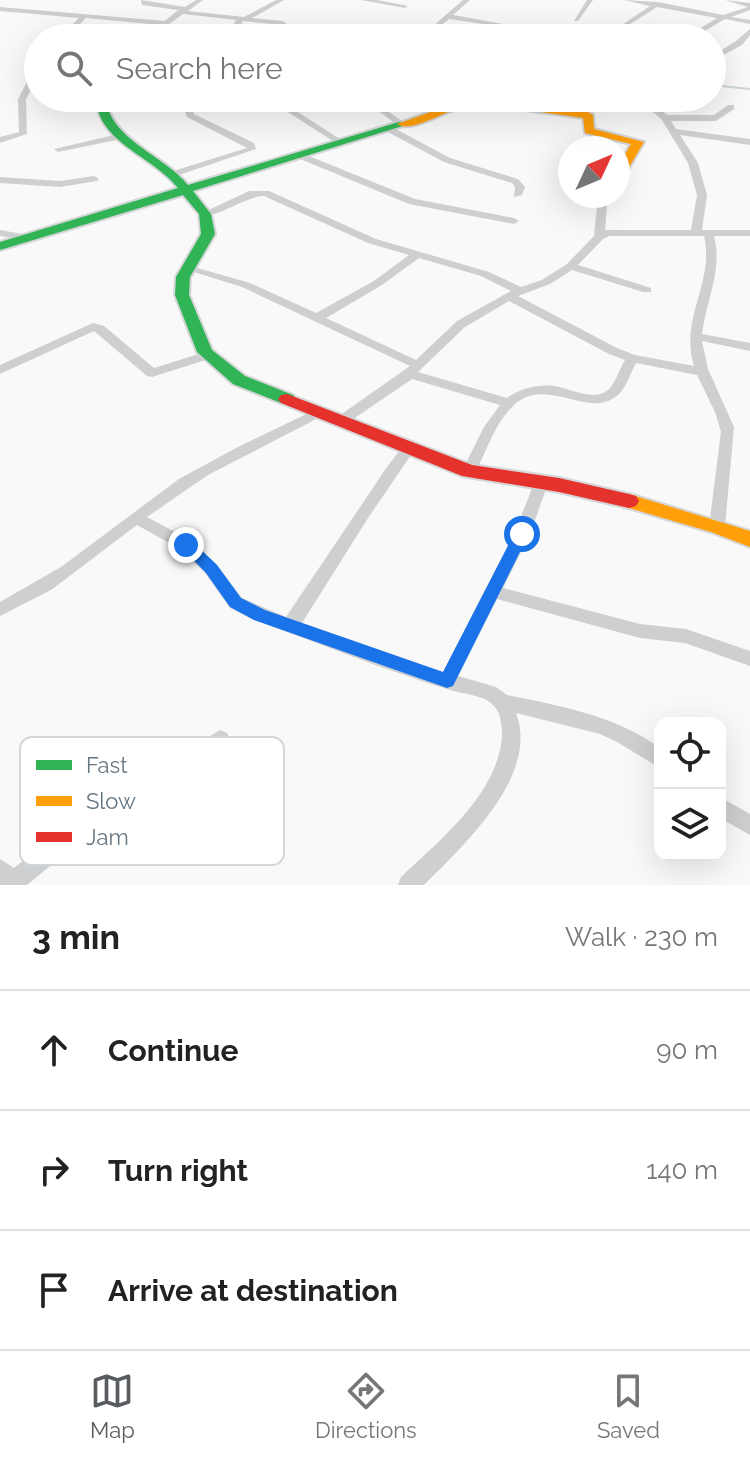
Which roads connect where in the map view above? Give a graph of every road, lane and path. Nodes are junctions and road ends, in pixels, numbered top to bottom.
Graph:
1 (144, 0) edge
2 (200, 0) edge
3 (281, 0) edge
4 (364, 0) edge
5 (467, 0) edge
6 (590, 0) edge
7 (627, 0) edge
8 (728, 0) edge
9 (657, 2) edge
10 (404, 3) edge
11 (750, 6) edge
12 (0, 9) edge
13 (15, 10) junction
14 (182, 10) junction
15 (446, 16) junction
16 (84, 17) junction
17 (724, 17) junction
18 (399, 18) dead end
19 (242, 19) junction
20 (576, 20) dead end
21 (0, 21) edge
22 (750, 22) edge
23 (165, 23) joint
24 (77, 24) edge
25 (239, 24) edge
26 (284, 24) edge
27 (439, 24) edge
28 (498, 24) edge
29 (627, 24) edge
30 (712, 24) edge
31 (750, 31) edge
32 (747, 40) edge
33 (726, 51) edge
34 (24, 95) edge
35 (731, 107) dead end
36 (726, 111) edge
37 (104, 112) edge
38 (189, 112) edge
39 (292, 112) edge
40 (380, 112) edge
41 (440, 112) edge
42 (555, 112) edge
43 (658, 112) edge
44 (724, 112) edge
45 (665, 118) junction
46 (396, 127) junction
47 (673, 131) junction
48 (123, 136) junction
49 (619, 136) edge
50 (630, 138) edge
51 (0, 140) edge
52 (339, 141) junction
53 (750, 142) edge
54 (58, 149) dead end
55 (296, 154) junction
56 (630, 156) edge
57 (173, 174) junction
58 (94, 179) dead end
59 (0, 180) edge
60 (188, 190) junction
61 (517, 195) dead end
62 (602, 208) edge
63 (205, 214) junction
64 (514, 221) dead end
65 (0, 233) edge
66 (702, 233) junction
67 (750, 233) edge
68 (599, 237) junction
69 (28, 238) junction
70 (0, 246) edge
71 (418, 254) junction
72 (571, 266) junction
73 (187, 268) junction
74 (647, 290) dead end
75 (522, 292) junction
76 (509, 296) junction
77 (315, 319) junction
78 (695, 336) junction
79 (750, 347) edge
80 (208, 355) junction
81 (632, 358) junction
82 (0, 370) edge
83 (414, 370) junction
84 (703, 372) junction
85 (506, 402) junction
86 (319, 412) junction
87 (341, 421) junction
88 (408, 449) junction
89 (469, 471) junction
90 (542, 481) junction
91 (137, 518) junction
92 (717, 526) junction
93 (750, 539) edge
94 (491, 591) junction
95 (0, 609) edge
96 (290, 626) junction
97 (750, 659) edge
98 (447, 681) junction
99 (503, 702) junction
100 (654, 754) edge
101 (726, 811) edge
102 (750, 825) edge
103 (29, 865) edge
104 (10, 879) edge
105 (409, 885) edge

1 - 14 street
2 - 14 street
3 - 19 street
4 - 10 street
5 - 15 street
6 - 20 street
7 - 9 street
8 - 11 street
9 - 17 street
9 - 29 street
10 - 18 street
11 - 17 street
12 - 13 street
13 - 16 street
13 - 21 street
14 - 19 street
14 - 23 street
15 - 27 street
15 - 28 street
16 - 23 street
16 - 24 street
17 - 22 street
17 - 30 street
19 - 25 street
19 - 26 street
31 - 32 street
32 - 33 street
34 - 51 street
35 - 36 street
37 - 48 street
38 - 57 street
39 - 52 street
40 - 46 street
41 - 46 street
42 - 49 street
43 - 45 street
44 - 45 street
45 - 47 street
46 - 52 street
46 - 61 street
47 - 53 street
47 - 66 street
48 - 54 street
48 - 57 street
50 - 56 street
52 - 55 street
55 - 60 street
55 - 64 street
57 - 60 street
58 - 59 street
60 - 63 street
60 - 69 street
62 - 68 street
63 - 71 street
63 - 73 street
65 - 69 street
66 - 67 street
66 - 68 street
66 - 78 street
68 - 72 street
69 - 70 street
71 - 75 street
71 - 77 street
72 - 74 street
72 - 75 street
73 - 77 street
73 - 80 street
75 - 76 street
76 - 81 street
76 - 83 street
77 - 83 street
78 - 79 street
78 - 84 street
80 - 82 street
80 - 86 street
81 - 84 street
81 - 85 street
83 - 85 street
83 - 87 street
84 - 92 street
85 - 89 street
86 - 87 street
86 - 91 street
87 - 88 street
88 - 89 street
88 - 96 street
89 - 90 street
90 - 92 street
90 - 94 street
91 - 95 street
91 - 96 street
92 - 93 street
94 - 97 street
94 - 98 street
96 - 98 street
98 - 99 street
99 - 100 street
99 - 105 street
101 - 102 street
103 - 104 street

